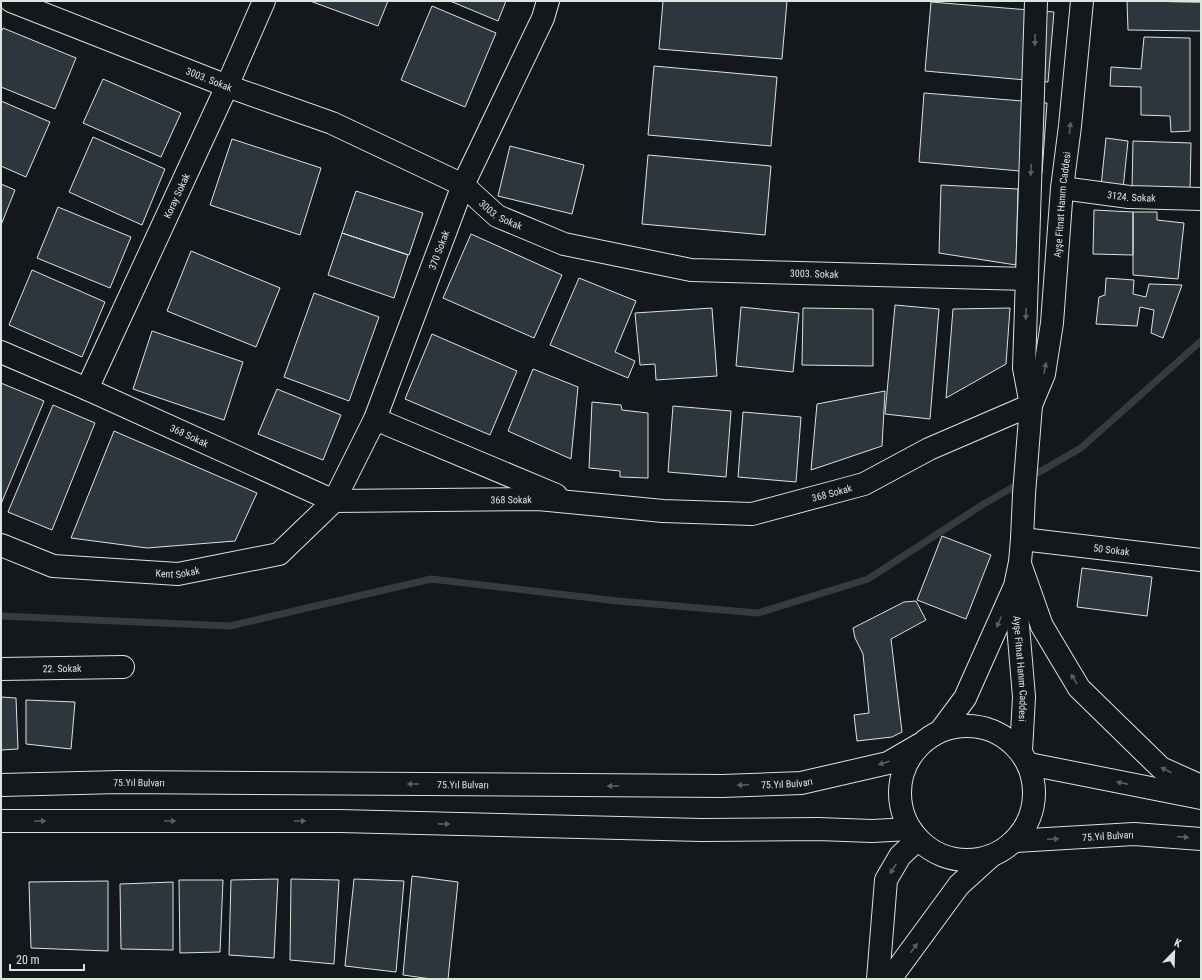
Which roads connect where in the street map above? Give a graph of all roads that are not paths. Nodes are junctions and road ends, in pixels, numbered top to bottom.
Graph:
1 (11, 1) edge
2 (264, 1) edge
3 (548, 1) edge
4 (1036, 1) edge
5 (1082, 1) edge
6 (227, 86) junction
7 (463, 185) junction
8 (1062, 188) junction
9 (1201, 199) edge
10 (1027, 279) junction
11 (1, 352) edge
12 (87, 389) junction
13 (1031, 405) junction
14 (375, 419) junction
15 (334, 501) junction
16 (573, 502) junction
17 (1022, 539) junction
18 (1, 545) edge
19 (1201, 560) edge
20 (1020, 562) junction
21 (1015, 586) junction
22 (123, 667) dead end
23 (1, 669) edge
24 (942, 729) junction
25 (919, 745) junction
26 (1025, 758) junction
27 (1, 785) edge
28 (1201, 786) edge
29 (1201, 798) edge
30 (1, 821) edge
31 (914, 834) junction
32 (1201, 839) edge
33 (1014, 841) junction
34 (991, 856) junction
35 (878, 979) edge
36 (890, 979) edge

1 - 6 street, 3003. Sokak
2 - 6 street, Koray Sokak
3 - 7 street, 370 Sokak
4 -> 10 street, Ayşe Fitnat Hanım Caddesi
8 -> 5 street, Ayşe Fitnat Hanım Caddesi
6 - 7 street, 3003. Sokak
6 - 12 street, Koray Sokak
7 - 10 street, 3003. Sokak
7 - 14 street, 370 Sokak
8 - 9 street, 3124. Sokak
13 -> 8 street, Ayşe Fitnat Hanım Caddesi
10 -> 13 street, Ayşe Fitnat Hanım Caddesi
11 - 12 street, 368 Sokak
12 - 15 street, 368 Sokak
13 - 16 street, 368 Sokak
13 - 17 street, Ayşe Fitnat Hanım Caddesi
14 - 15 street, 370 Sokak
14 - 16 street
15 - 16 street, 368 Sokak
15 - 18 street, Kent Sokak
17 - 19 street, 50 Sokak
17 - 20 street, Ayşe Fitnat Hanım Caddesi
20 - 21 street, Ayşe Fitnat Hanım Caddesi
28 -> 20 street
21 -> 24 street, Ayşe Fitnat Hanım Caddesi
21 - 26 street, Ayşe Fitnat Hanım Caddesi
22 - 23 street, 22. Sokak
24 - 25 street
24 - 26 street
25 -> 27 street, 75.Yıl Bulvarı
25 - 31 street
29 -> 26 street
26 - 33 street
30 -> 31 street
31 - 34 street
31 -> 35 street
33 -> 32 street, 75.Yıl Bulvarı
33 - 34 street
36 -> 34 street

